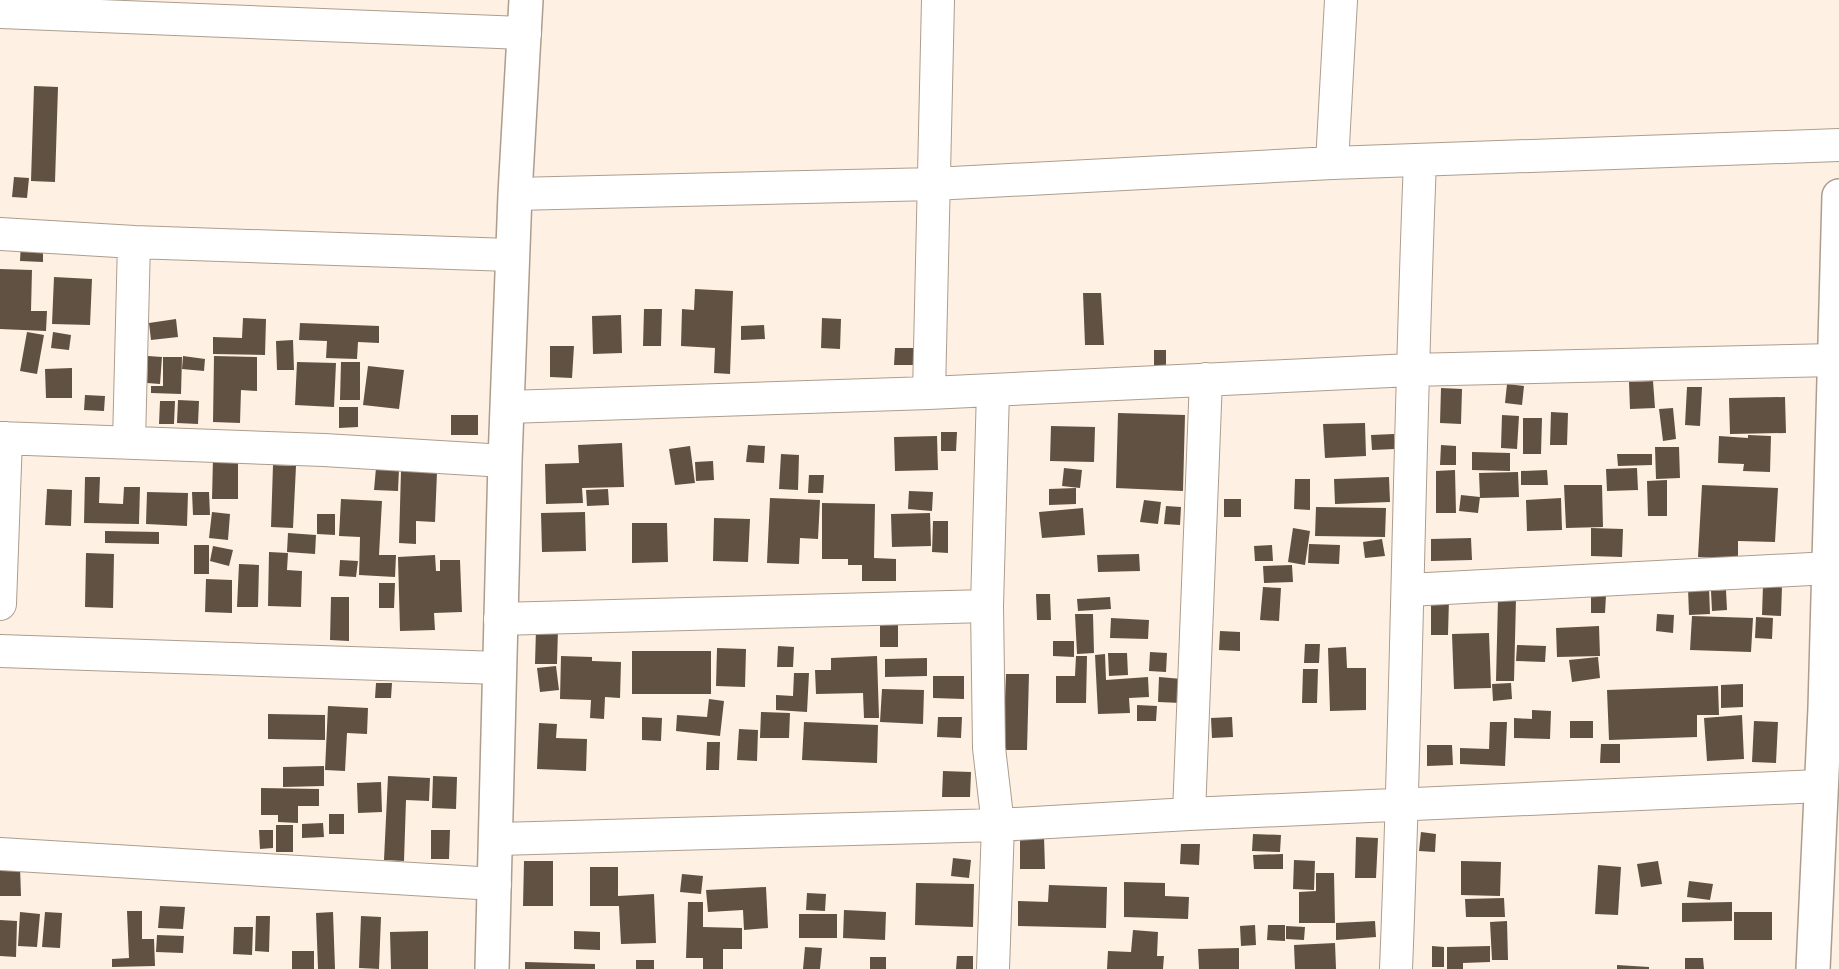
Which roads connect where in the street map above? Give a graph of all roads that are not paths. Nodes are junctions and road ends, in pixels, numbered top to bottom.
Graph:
1 (526, 0) edge
2 (938, 0) edge
3 (1341, 0) edge
4 (147, 9) edge
5 (0, 12) edge
6 (525, 33) junction
7 (1839, 145) edge
8 (1420, 161) junction
9 (1332, 163) junction
10 (934, 184) junction
11 (515, 194) junction
12 (1839, 196) edge
13 (0, 234) edge
14 (134, 242) junction
15 (513, 255) junction
16 (1835, 360) junction
17 (1411, 370) junction
18 (1206, 379) junction
19 (993, 390) junction
20 (929, 393) junction
21 (508, 407) junction
22 (3, 438) edge
23 (129, 442) junction
24 (1835, 454) edge
25 (506, 461) junction
26 (1828, 568) junction
27 (1408, 590) junction
28 (0, 604) edge
29 (987, 606) junction
30 (500, 619) junction
31 (0, 651) edge
32 (500, 668) junction
33 (1832, 708) edge
34 (1820, 786) junction
35 (1403, 804) junction
36 (1189, 814) junction
37 (998, 825) junction
38 (496, 839) junction
39 (0, 854) edge
40 (495, 884) junction
41 (492, 969) edge
42 (993, 969) edge
43 (1396, 969) edge
44 (1813, 969) edge

1 - 6 street
2 - 10 street
3 - 9 street
4 - 5 street
4 - 6 street
6 - 11 street
7 - 8 street
8 - 9 street
8 - 17 street
9 - 10 street
10 - 11 street
10 - 20 street
11 - 15 street
12 - 16 street
13 - 14 street
14 - 15 street
14 - 23 street
15 - 21 street
16 - 17 street
16 - 24 street
17 - 18 street
17 - 27 street
18 - 19 street
18 - 36 street
19 - 20 street
19 - 29 street
20 - 21 street
21 - 25 street
22 - 23 street
22 - 28 street
23 - 25 street
24 - 26 street
25 - 30 street
26 - 27 street
26 - 33 street
27 - 35 street
29 - 30 street
29 - 37 street
30 - 32 street
31 - 32 street
32 - 38 street
33 - 34 street
34 - 35 street
34 - 44 street
35 - 36 street
35 - 43 street
36 - 37 street
37 - 38 street
37 - 42 street
38 - 40 street
39 - 40 street
40 - 41 street

